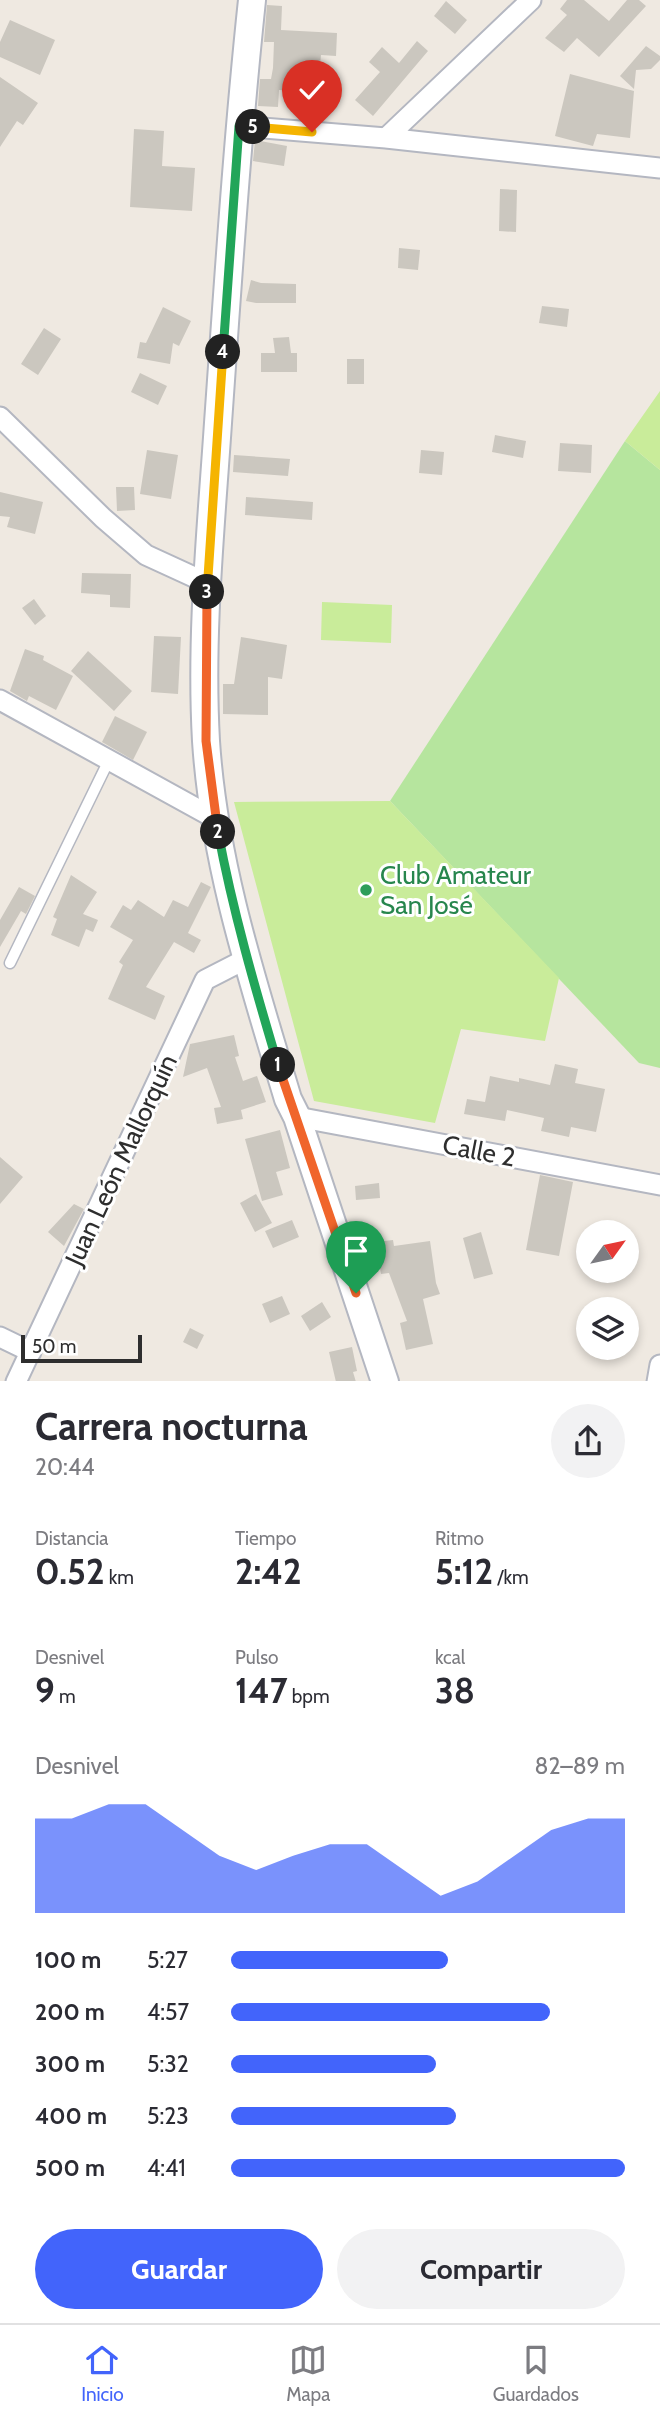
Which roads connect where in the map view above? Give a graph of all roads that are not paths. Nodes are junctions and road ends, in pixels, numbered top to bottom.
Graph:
1 (252, 0) edge
2 (531, 0) edge
3 (239, 126) junction
4 (386, 138) junction
5 (660, 168) edge
6 (0, 417) edge
7 (207, 583) junction
8 (0, 700) edge
9 (108, 760) junction
10 (216, 818) junction
11 (246, 959) junction
12 (10, 963) dead end
13 (293, 1108) junction
14 (660, 1185) edge
15 (0, 1337) edge
16 (31, 1352) junction
17 (660, 1365) edge
18 (16, 1381) edge
19 (385, 1381) edge
20 (657, 1381) edge

1 - 3 street
2 - 4 street
3 - 4 street
3 - 7 street
4 - 5 street
6 - 7 street
7 - 10 street
8 - 9 street
9 - 10 street
9 - 12 lane
10 - 11 street
11 - 13 street
11 - 16 street, Juan León Mallorquín
13 - 14 street, Calle 2
13 - 19 street
15 - 16 street
16 - 18 street, Juan León Mallorquín
17 - 20 street

